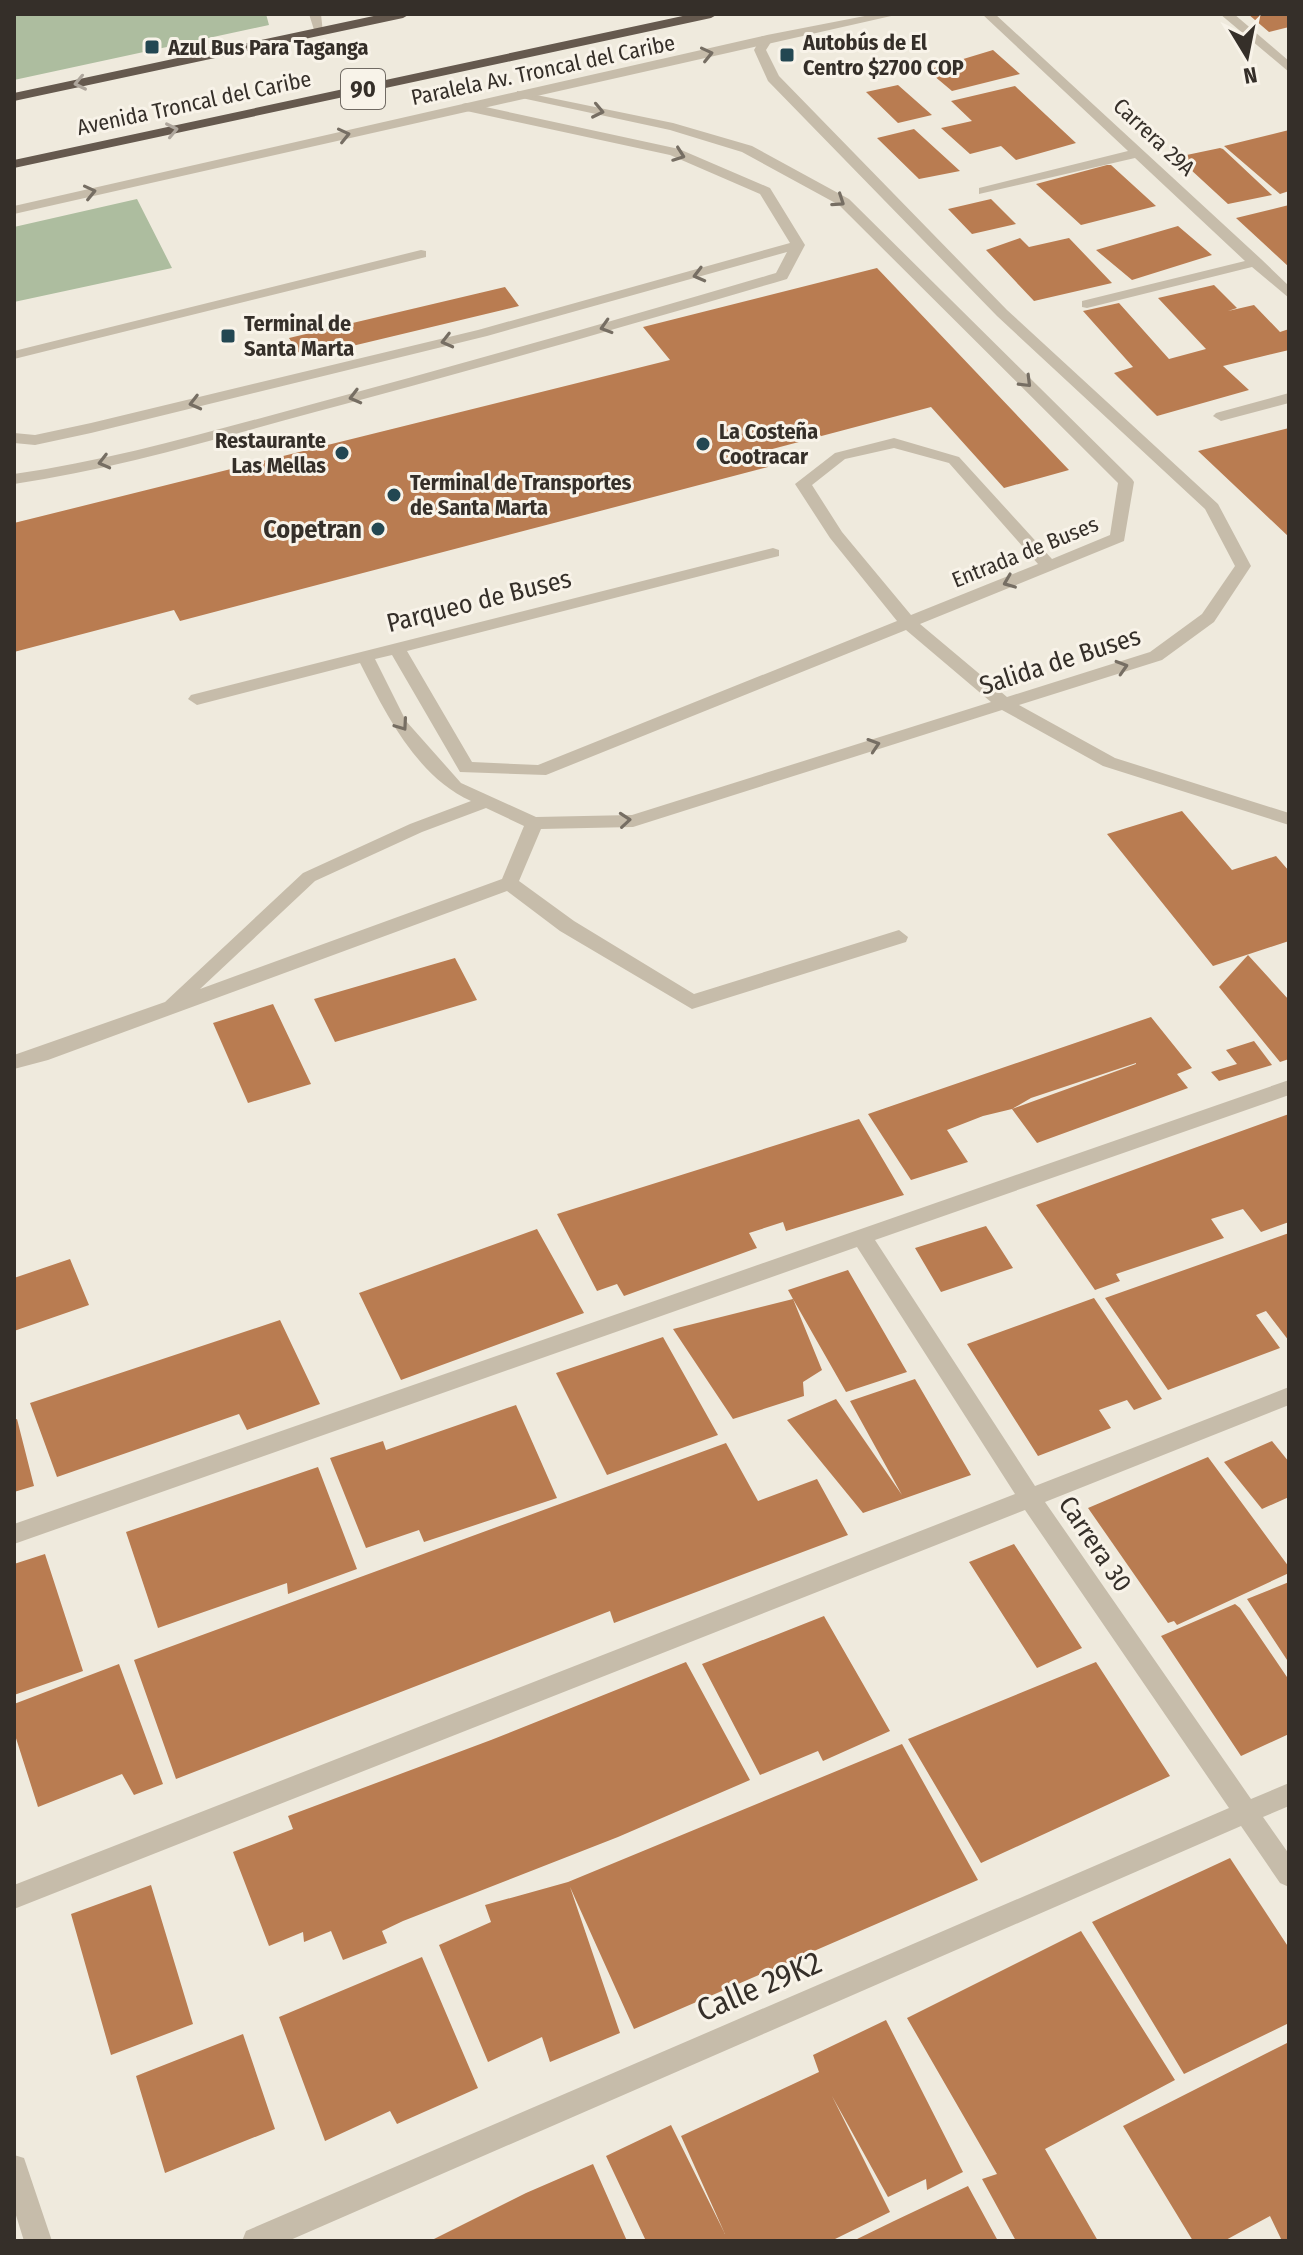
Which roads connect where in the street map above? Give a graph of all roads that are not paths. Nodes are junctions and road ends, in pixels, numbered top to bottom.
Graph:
1 (315, 14) edge
2 (403, 14) edge
3 (711, 14) edge
4 (894, 14) edge
5 (988, 14) edge
6 (1226, 14) edge
7 (319, 30) junction
8 (767, 39) junction
9 (1289, 68) edge
10 (522, 94) junction
11 (14, 97) edge
12 (467, 107) junction
13 (1138, 153) junction
14 (14, 164) edge
15 (984, 191) dead end
16 (14, 210) edge
17 (798, 245) junction
18 (421, 254) dead end
19 (1256, 262) junction
20 (1289, 294) edge
21 (1087, 304) dead end
22 (14, 355) edge
23 (1289, 398) edge
24 (1221, 416) dead end
25 (14, 438) edge
26 (14, 479) edge
27 (773, 553) dead end
28 (1049, 566) junction
29 (908, 623) junction
30 (397, 649) junction
31 (365, 657) junction
32 (197, 699) dead end
33 (1004, 704) junction
34 (486, 802) junction
35 (1289, 819) edge
36 (534, 823) junction
37 (509, 883) junction
38 (899, 937) dead end
39 (166, 1010) junction
40 (14, 1062) edge
41 (1289, 1087) edge
42 (863, 1239) junction
43 (1289, 1396) edge
44 (1030, 1498) junction
45 (14, 1534) edge
46 (1289, 1794) edge
47 (1246, 1813) junction
48 (1289, 1875) edge
49 (14, 1897) edge
50 (14, 2168) edge
51 (38, 2241) edge
52 (256, 2241) edge

1 - 7 street
2 - 7 highway, Avenida Troncal del Caribe
14 -> 3 highway, Avenida Troncal del Caribe / 90
4 - 8 street, Paralela Av. Troncal del Caribe
5 - 13 street, Carrera 29A
6 - 9 street
7 -> 11 highway, Avenida Troncal del Caribe
10 -> 8 street, Paralela Av. Troncal del Caribe
33 -> 8 street, Salida de Buses
10 - 12 street, Paralela Av. Troncal del Caribe
10 -> 28 street, Entrada de Buses
16 -> 12 street, Paralela Av. Troncal del Caribe
12 -> 17 street
13 - 15 street
13 - 19 street, Carrera 29A
17 -> 25 street
17 -> 26 street
18 - 22 street
19 - 20 street, Carrera 29A
19 - 21 street
23 - 24 street
27 - 30 street, Parqueo de Buses
28 -> 29 street, Entrada de Buses
28 - 29 street
29 - 30 street, Entrada de Buses
29 - 33 street
30 - 31 street, Parqueo de Buses
31 - 32 street, Parqueo de Buses
31 -> 34 street, Salida de Buses
33 - 35 street
36 -> 33 street, Salida de Buses
34 - 36 street, Salida de Buses
34 - 39 street
36 - 37 street
37 - 38 street
37 - 39 street
39 - 40 street
41 - 42 street
42 - 44 street, Carrera 30
42 - 45 street
43 - 44 street
44 - 47 street, Carrera 30
44 - 49 street
46 - 47 street, Calle 29K2
47 - 48 street, Carrera 30
47 - 52 street, Calle 29K2
50 - 51 street

